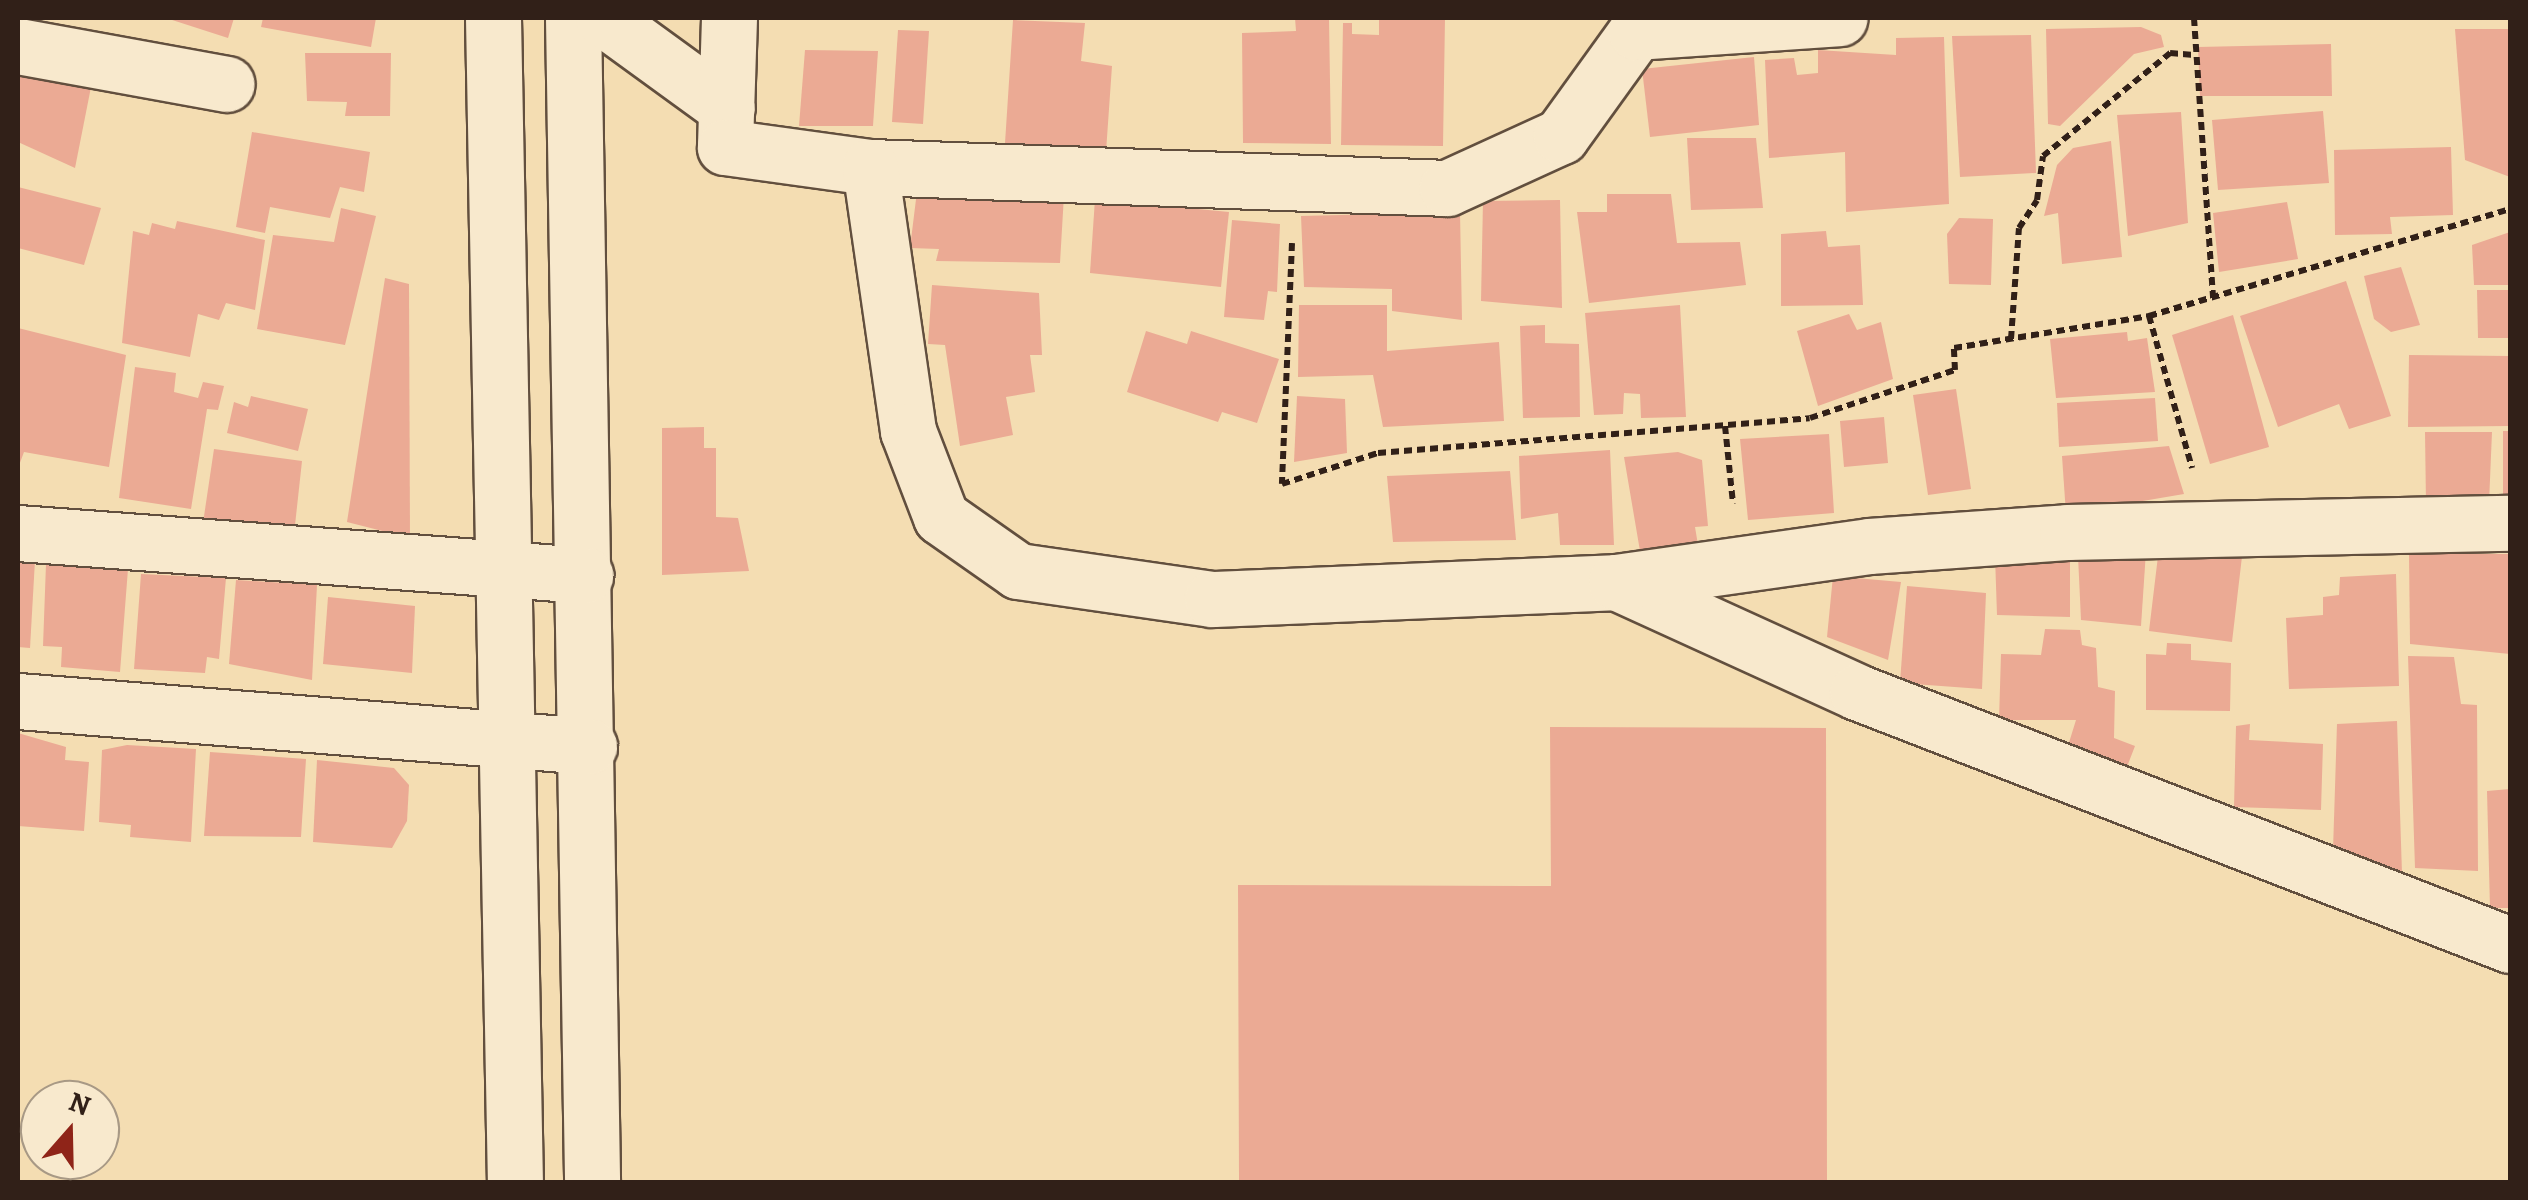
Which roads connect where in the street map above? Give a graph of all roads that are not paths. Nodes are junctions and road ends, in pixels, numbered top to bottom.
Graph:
1 (493, 18) edge
2 (572, 18) edge
3 (603, 18) edge
4 (728, 18) edge
5 (1840, 18) edge
6 (18, 46) edge
7 (227, 84) dead end
8 (727, 108) junction
9 (870, 167) junction
10 (2510, 523) edge
11 (18, 533) edge
12 (507, 569) junction
13 (585, 575) junction
14 (1616, 582) junction
15 (18, 701) edge
16 (500, 741) junction
17 (589, 746) junction
18 (2510, 945) edge
19 (515, 1182) edge
20 (592, 1182) edge

1 - 12 street
2 - 13 street
3 - 8 street
4 - 8 street
5 - 9 street
6 - 7 street
8 - 9 street
9 - 14 street
10 - 14 street
11 - 12 street
12 - 13 street
12 - 16 street
13 - 17 street
14 - 18 street
15 - 16 street
16 - 17 street
16 - 19 street
17 - 20 street

